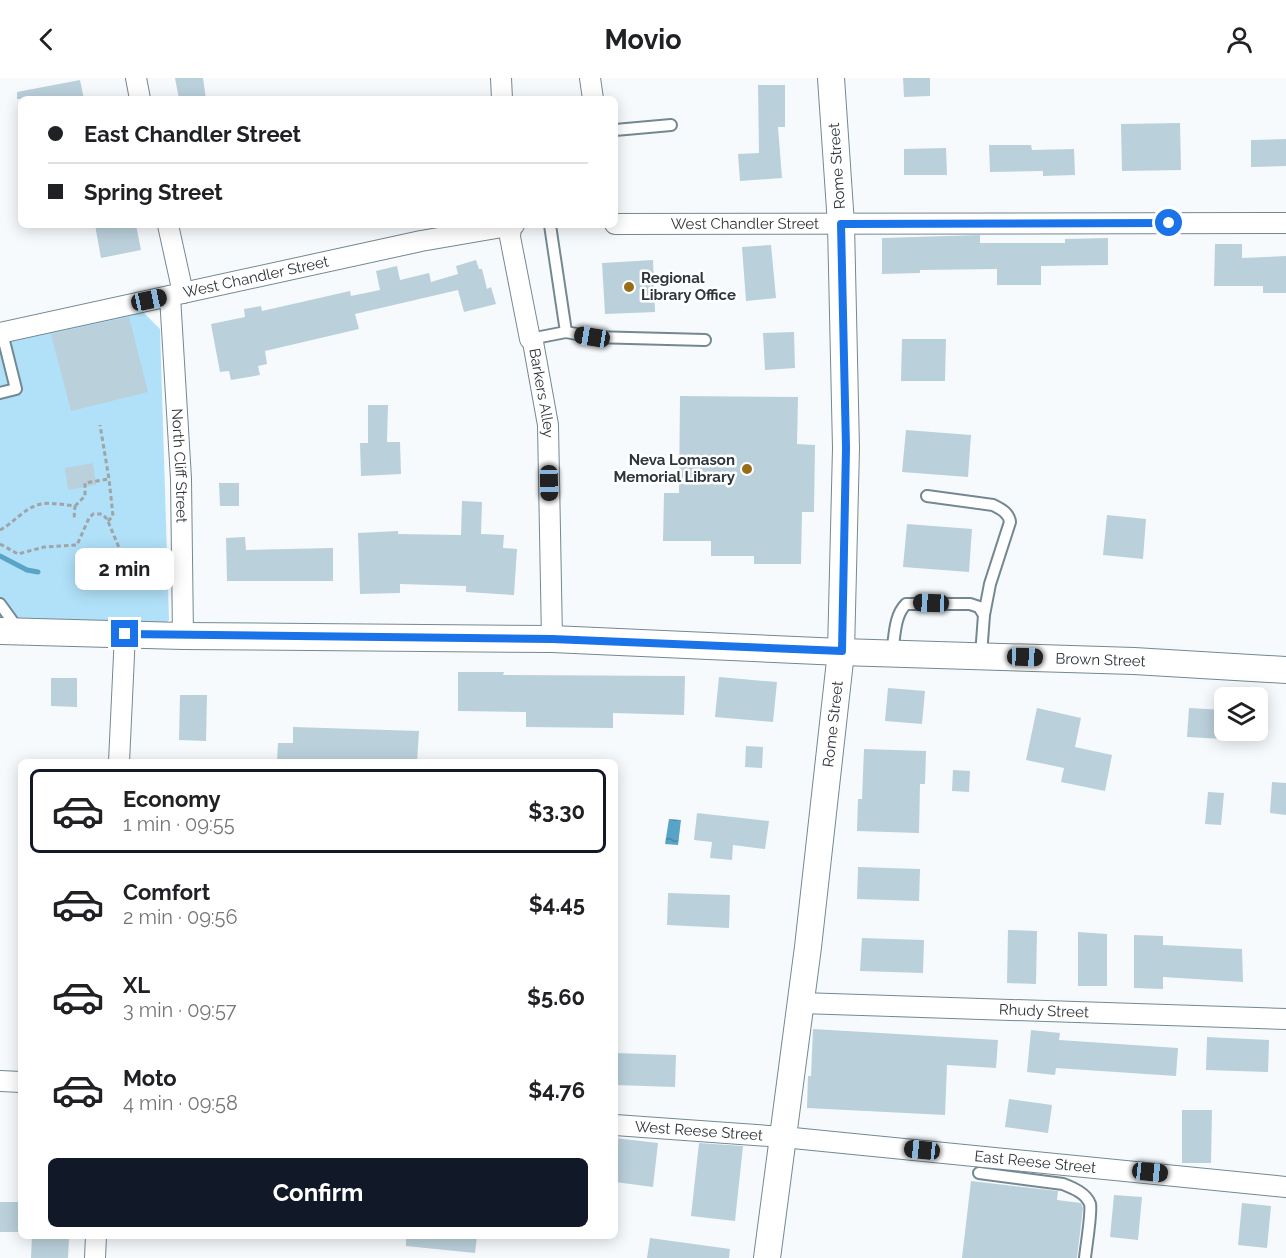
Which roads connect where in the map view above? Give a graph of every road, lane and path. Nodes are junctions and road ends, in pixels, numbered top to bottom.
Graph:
1 (136, 78) edge
2 (501, 78) edge
3 (590, 78) edge
4 (831, 78) edge
5 (139, 96) edge
6 (502, 96) edge
7 (593, 96) edge
8 (671, 125) dead end
9 (618, 130) edge
10 (1286, 223) edge
11 (618, 224) edge
12 (841, 224) junction
13 (168, 228) edge
14 (496, 228) edge
15 (512, 228) edge
16 (550, 228) edge
17 (176, 294) junction
18 (566, 332) junction
19 (1, 333) edge
20 (530, 339) junction
21 (705, 340) dead end
22 (0, 393) edge
23 (100, 425) dead end
24 (109, 479) junction
25 (927, 496) dead end
26 (75, 506) junction
27 (74, 519) dead end
28 (108, 522) junction
29 (0, 531) edge
30 (0, 544) edge
31 (164, 597) dead end
32 (0, 604) edge
33 (984, 615) junction
34 (10, 632) edge
35 (125, 634) junction
36 (183, 636) junction
37 (552, 639) junction
38 (842, 651) junction
39 (892, 653) junction
40 (981, 655) junction
41 (1286, 670) edge
42 (119, 759) edge
43 (801, 1003) junction
44 (1286, 1019) edge
45 (0, 1081) edge
46 (18, 1082) edge
47 (618, 1125) edge
48 (783, 1137) junction
49 (979, 1173) dead end
50 (1286, 1187) edge
51 (96, 1239) edge
52 (95, 1258) edge
53 (767, 1258) edge
54 (1085, 1258) edge

1 - 5 street
2 - 6 street
3 - 7 street
4 - 12 street, Rome Street
8 - 9 lane
10 - 12 street, West Chandler Street
11 - 12 street, West Chandler Street
12 - 38 street, Rome Street
13 - 17 street, North Cliff Street
14 - 17 street, West Chandler Street
15 - 20 street, Barkers Alley
16 - 18 lane
17 - 19 street, West Chandler Street
17 - 36 street, North Cliff Street
18 - 20 lane
18 - 21 lane
19 - 22 lane
20 - 37 street, Barkers Alley
23 - 24 path
24 - 26 path
24 - 28 path
25 - 33 lane
26 - 27 path
26 - 29 path
28 - 30 path
28 - 31 path
32 - 34 lane
33 - 39 lane
33 - 40 lane
34 - 35 street, Brown Street
35 - 36 street, Brown Street
35 - 42 street
36 - 37 street, Brown Street
37 - 38 street, Brown Street
38 - 39 street, Brown Street
38 - 43 street, Rome Street
39 - 40 street, Brown Street
40 - 41 street, Brown Street
43 - 44 street, Rhudy Street
43 - 48 street, Rome Street
45 - 46 street
47 - 48 street, West Reese Street
48 - 50 street, East Reese Street
48 - 53 street, Rome Street
49 - 54 lane
51 - 52 street

